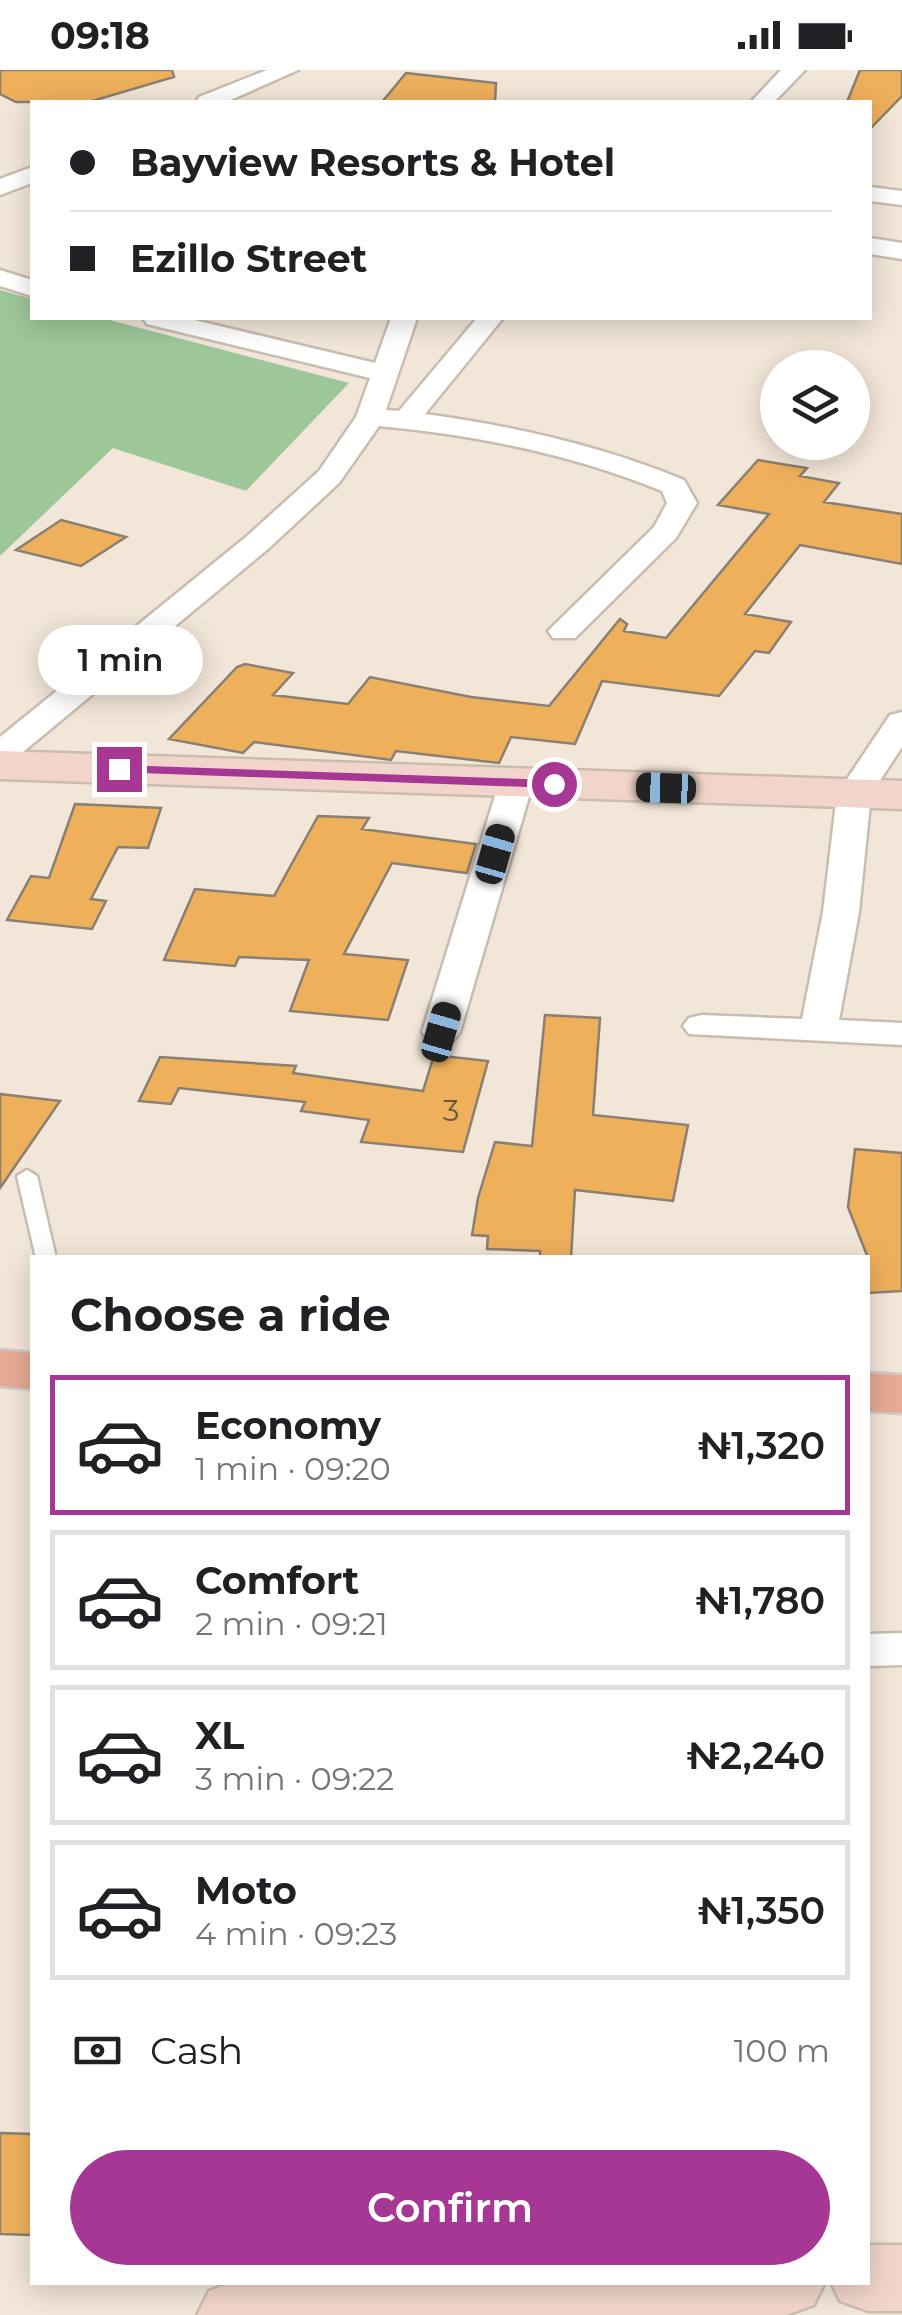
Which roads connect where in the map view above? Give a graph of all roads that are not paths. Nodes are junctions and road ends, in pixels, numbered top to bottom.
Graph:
1 (287, 70) edge
2 (794, 70) edge
3 (212, 100) edge
4 (764, 100) edge
5 (30, 175) edge
6 (0, 188) edge
7 (872, 194) edge
8 (902, 198) edge
9 (872, 246) edge
10 (902, 251) edge
11 (0, 278) edge
12 (30, 287) edge
13 (164, 320) edge
14 (403, 320) edge
15 (488, 320) edge
16 (387, 374) junction
17 (370, 417) junction
18 (406, 420) junction
19 (564, 631) dead end
20 (902, 722) edge
21 (0, 754) edge
22 (0, 765) edge
23 (516, 783) junction
24 (854, 794) junction
25 (902, 795) edge
26 (702, 1026) dead end
27 (818, 1030) junction
28 (441, 1032) dead end
29 (902, 1034) edge
30 (27, 1176) dead end
31 (45, 1255) edge
32 (0, 1335) edge
33 (30, 1338) edge
34 (0, 1368) edge
35 (30, 1371) edge
36 (870, 1392) edge
37 (902, 1394) edge
38 (870, 1426) edge
39 (902, 1428) edge
40 (902, 1648) edge
41 (870, 1650) edge
42 (870, 2278) edge
43 (902, 2278) edge
44 (709, 2285) edge
45 (683, 2286) edge
46 (237, 2315) edge

1 - 3 street
2 - 4 street
5 - 6 street
7 - 8 street
9 - 10 street
11 - 12 street
13 - 16 street
14 - 16 street
15 - 18 street
16 - 17 street
17 - 18 street
17 - 21 street
18 - 19 street
20 - 24 street
22 - 23 street
23 - 24 street
23 - 28 street
24 - 25 street
24 - 27 street
26 - 27 street
27 - 29 street
30 - 31 lane
32 - 33 main road
34 - 35 main road
36 - 37 main road
38 - 39 main road
40 - 41 street
42 - 43 street
44 - 45 street
45 - 46 street

